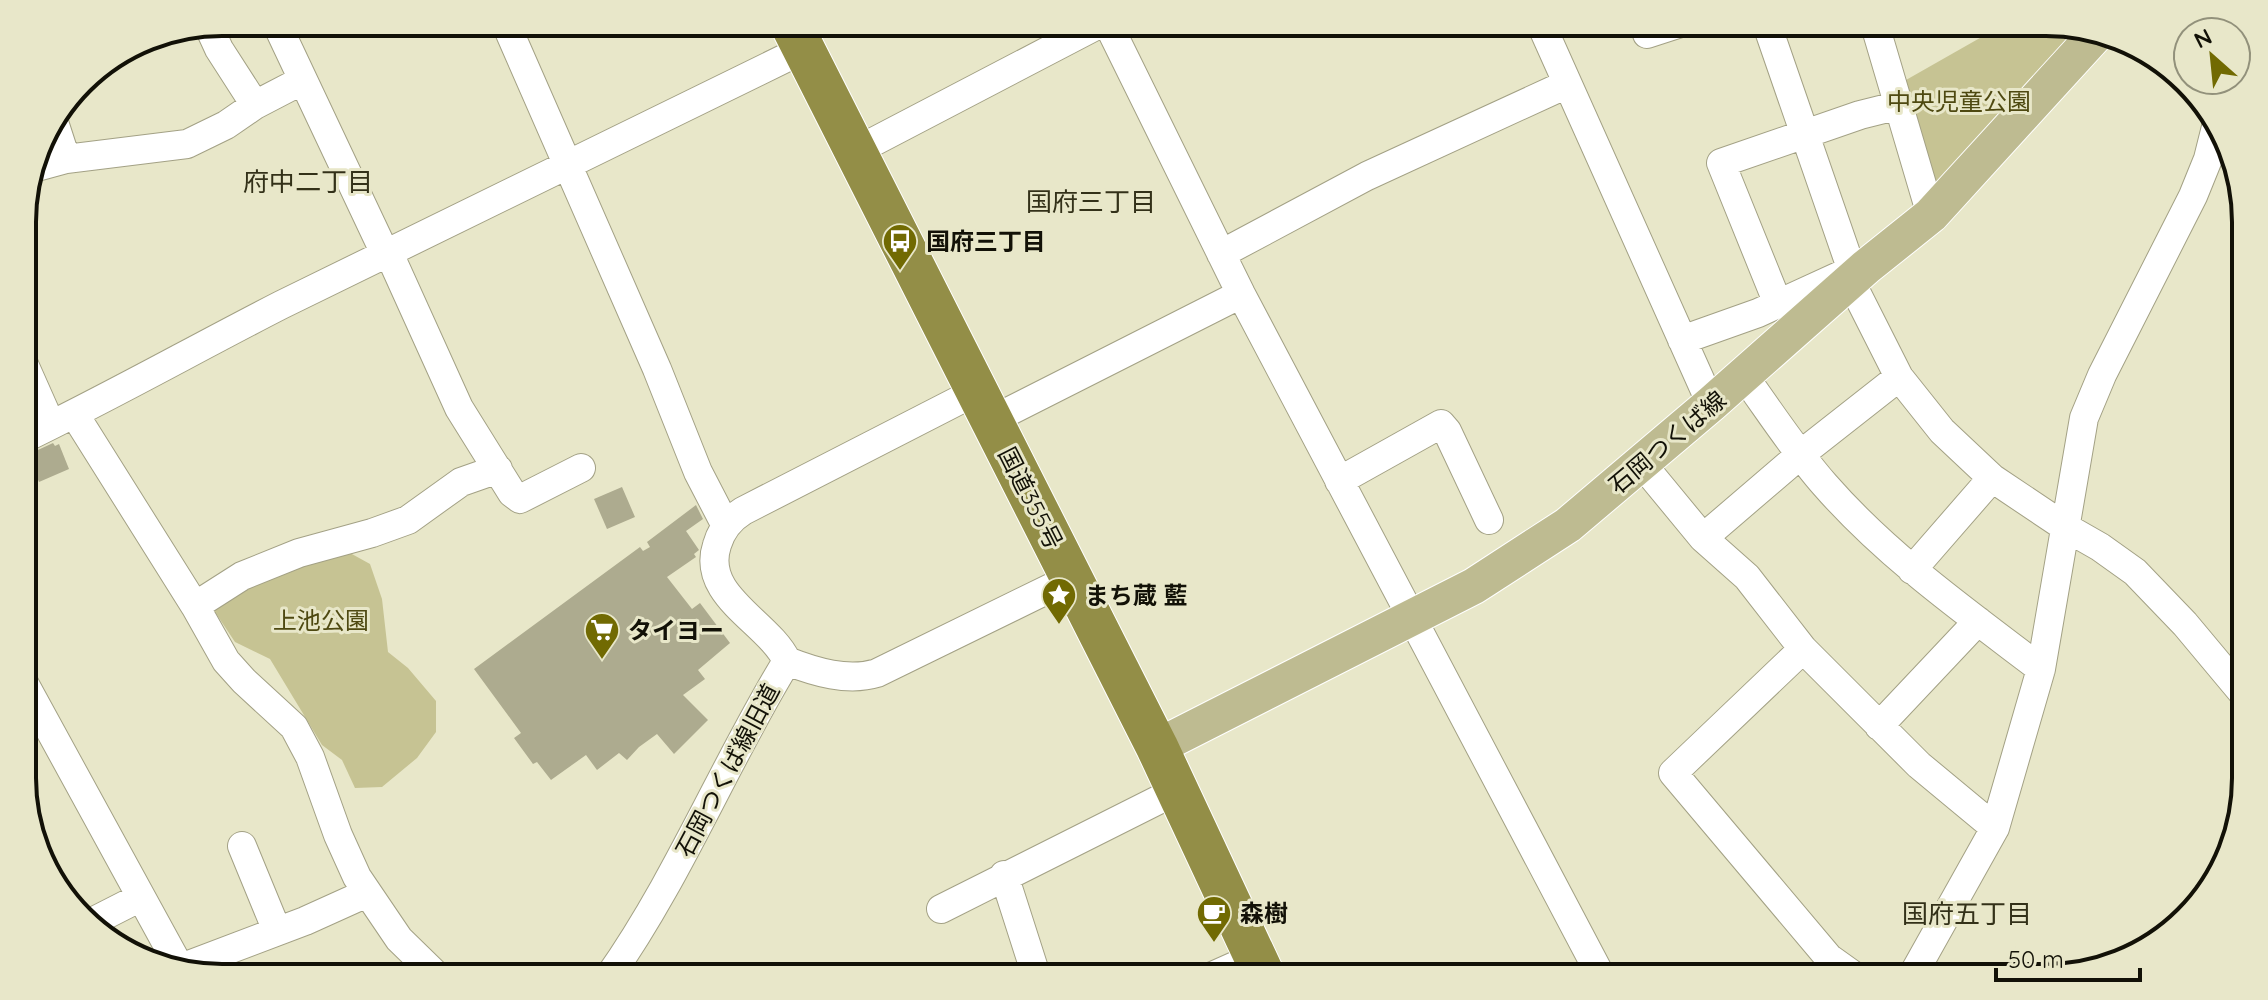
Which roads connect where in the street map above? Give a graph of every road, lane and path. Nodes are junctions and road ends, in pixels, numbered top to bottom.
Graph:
1 (282, 36) edge
2 (511, 36) edge
3 (795, 36) edge
4 (798, 36) edge
5 (1078, 36) edge
6 (1112, 36) edge
7 (1546, 36) edge
8 (1771, 36) edge
9 (1878, 36) edge
10 (214, 37) edge
11 (2082, 40) edge
12 (303, 80) junction
13 (1567, 84) junction
14 (255, 105) junction
15 (1900, 105) junction
16 (58, 134) edge
17 (1806, 134) junction
18 (2213, 140) edge
19 (856, 151) junction
20 (66, 159) junction
21 (45, 165) edge
22 (568, 165) junction
23 (1931, 215) junction
24 (388, 251) junction
25 (1221, 254) junction
26 (1850, 276) junction
27 (1241, 294) junction
28 (1778, 304) junction
29 (1682, 340) junction
30 (1744, 376) junction
31 (1899, 377) junction
32 (36, 381) edge
33 (1711, 404) junction
34 (984, 406) junction
35 (63, 420) junction
36 (36, 433) edge
37 (1801, 454) junction
38 (1642, 464) junction
39 (581, 468) dead end
40 (498, 469) junction
41 (1992, 478) junction
42 (1339, 481) junction
43 (1489, 520) dead end
44 (726, 526) junction
45 (2065, 527) junction
46 (1703, 538) junction
47 (1912, 570) junction
48 (1071, 578) junction
49 (195, 606) junction
50 (1413, 617) junction
51 (1978, 621) junction
52 (1803, 649) junction
53 (787, 661) junction
54 (2041, 669) junction
55 (2232, 680) edge
56 (1879, 726) junction
57 (36, 733) edge
58 (1157, 747) junction
59 (1178, 790) junction
60 (1995, 828) junction
61 (242, 846) dead end
62 (1004, 875) junction
63 (367, 893) junction
64 (141, 897) junction
65 (941, 909) dead end
66 (100, 918) edge
67 (277, 931) junction
68 (174, 958) edge
69 (196, 962) edge
70 (425, 964) edge
71 (617, 964) edge
72 (1032, 964) edge
73 (1258, 964) edge
74 (1595, 964) edge
75 (1837, 964) edge
76 (1919, 964) edge

1 - 12 street
2 - 22 street
3 - 22 street
4 - 19 highway, 国道355号
5 - 19 street
6 - 25 street
7 - 13 street
8 - 17 street
9 - 15 street
10 - 14 street
11 - 23 main road, 石岡つくば線
12 - 14 street
12 - 24 street
13 - 25 street
13 - 29 street
14 - 20 street
15 - 17 street
15 - 23 street
16 - 20 street
17 - 26 street
17 - 28 street
18 - 45 street
19 - 34 highway, 国道355号
20 - 21 street
22 - 24 street
22 - 44 street
23 - 26 main road, 石岡つくば線
24 - 35 street
24 - 40 street
25 - 27 street
26 - 28 street
26 - 30 main road, 石岡つくば線
26 - 31 street
27 - 34 street
27 - 42 street
28 - 29 street
29 - 33 street
30 - 33 main road, 石岡つくば線
30 - 37 street
31 - 37 street
31 - 41 street
32 - 35 street
33 - 38 main road, 石岡つくば線
34 - 44 street
34 - 48 highway, 国道355号
35 - 36 street
35 - 49 street
37 - 46 street
37 - 47 street
38 - 46 street
38 - 50 main road, 石岡つくば線
39 - 40 street
40 - 49 street
41 - 45 street
41 - 47 street
42 - 43 street
42 - 50 street
44 - 53 street, 石岡つくば線旧道
45 - 54 street
45 - 55 street
46 - 52 street
47 - 51 street
48 - 53 street
48 - 58 highway, 国道355号
49 - 63 street
50 - 58 main road, 石岡つくば線
50 - 74 street
51 - 54 street
51 - 56 street
52 - 56 street
52 - 75 street
53 - 71 street, 石岡つくば線旧道
54 - 60 street
56 - 60 street
57 - 64 street
58 - 59 highway, 国道355号
59 - 62 street
59 - 73 highway, 国道355号
60 - 76 street
61 - 67 street
62 - 65 street
62 - 72 street
63 - 67 street
63 - 70 street
64 - 66 street
64 - 68 street
67 - 69 street

